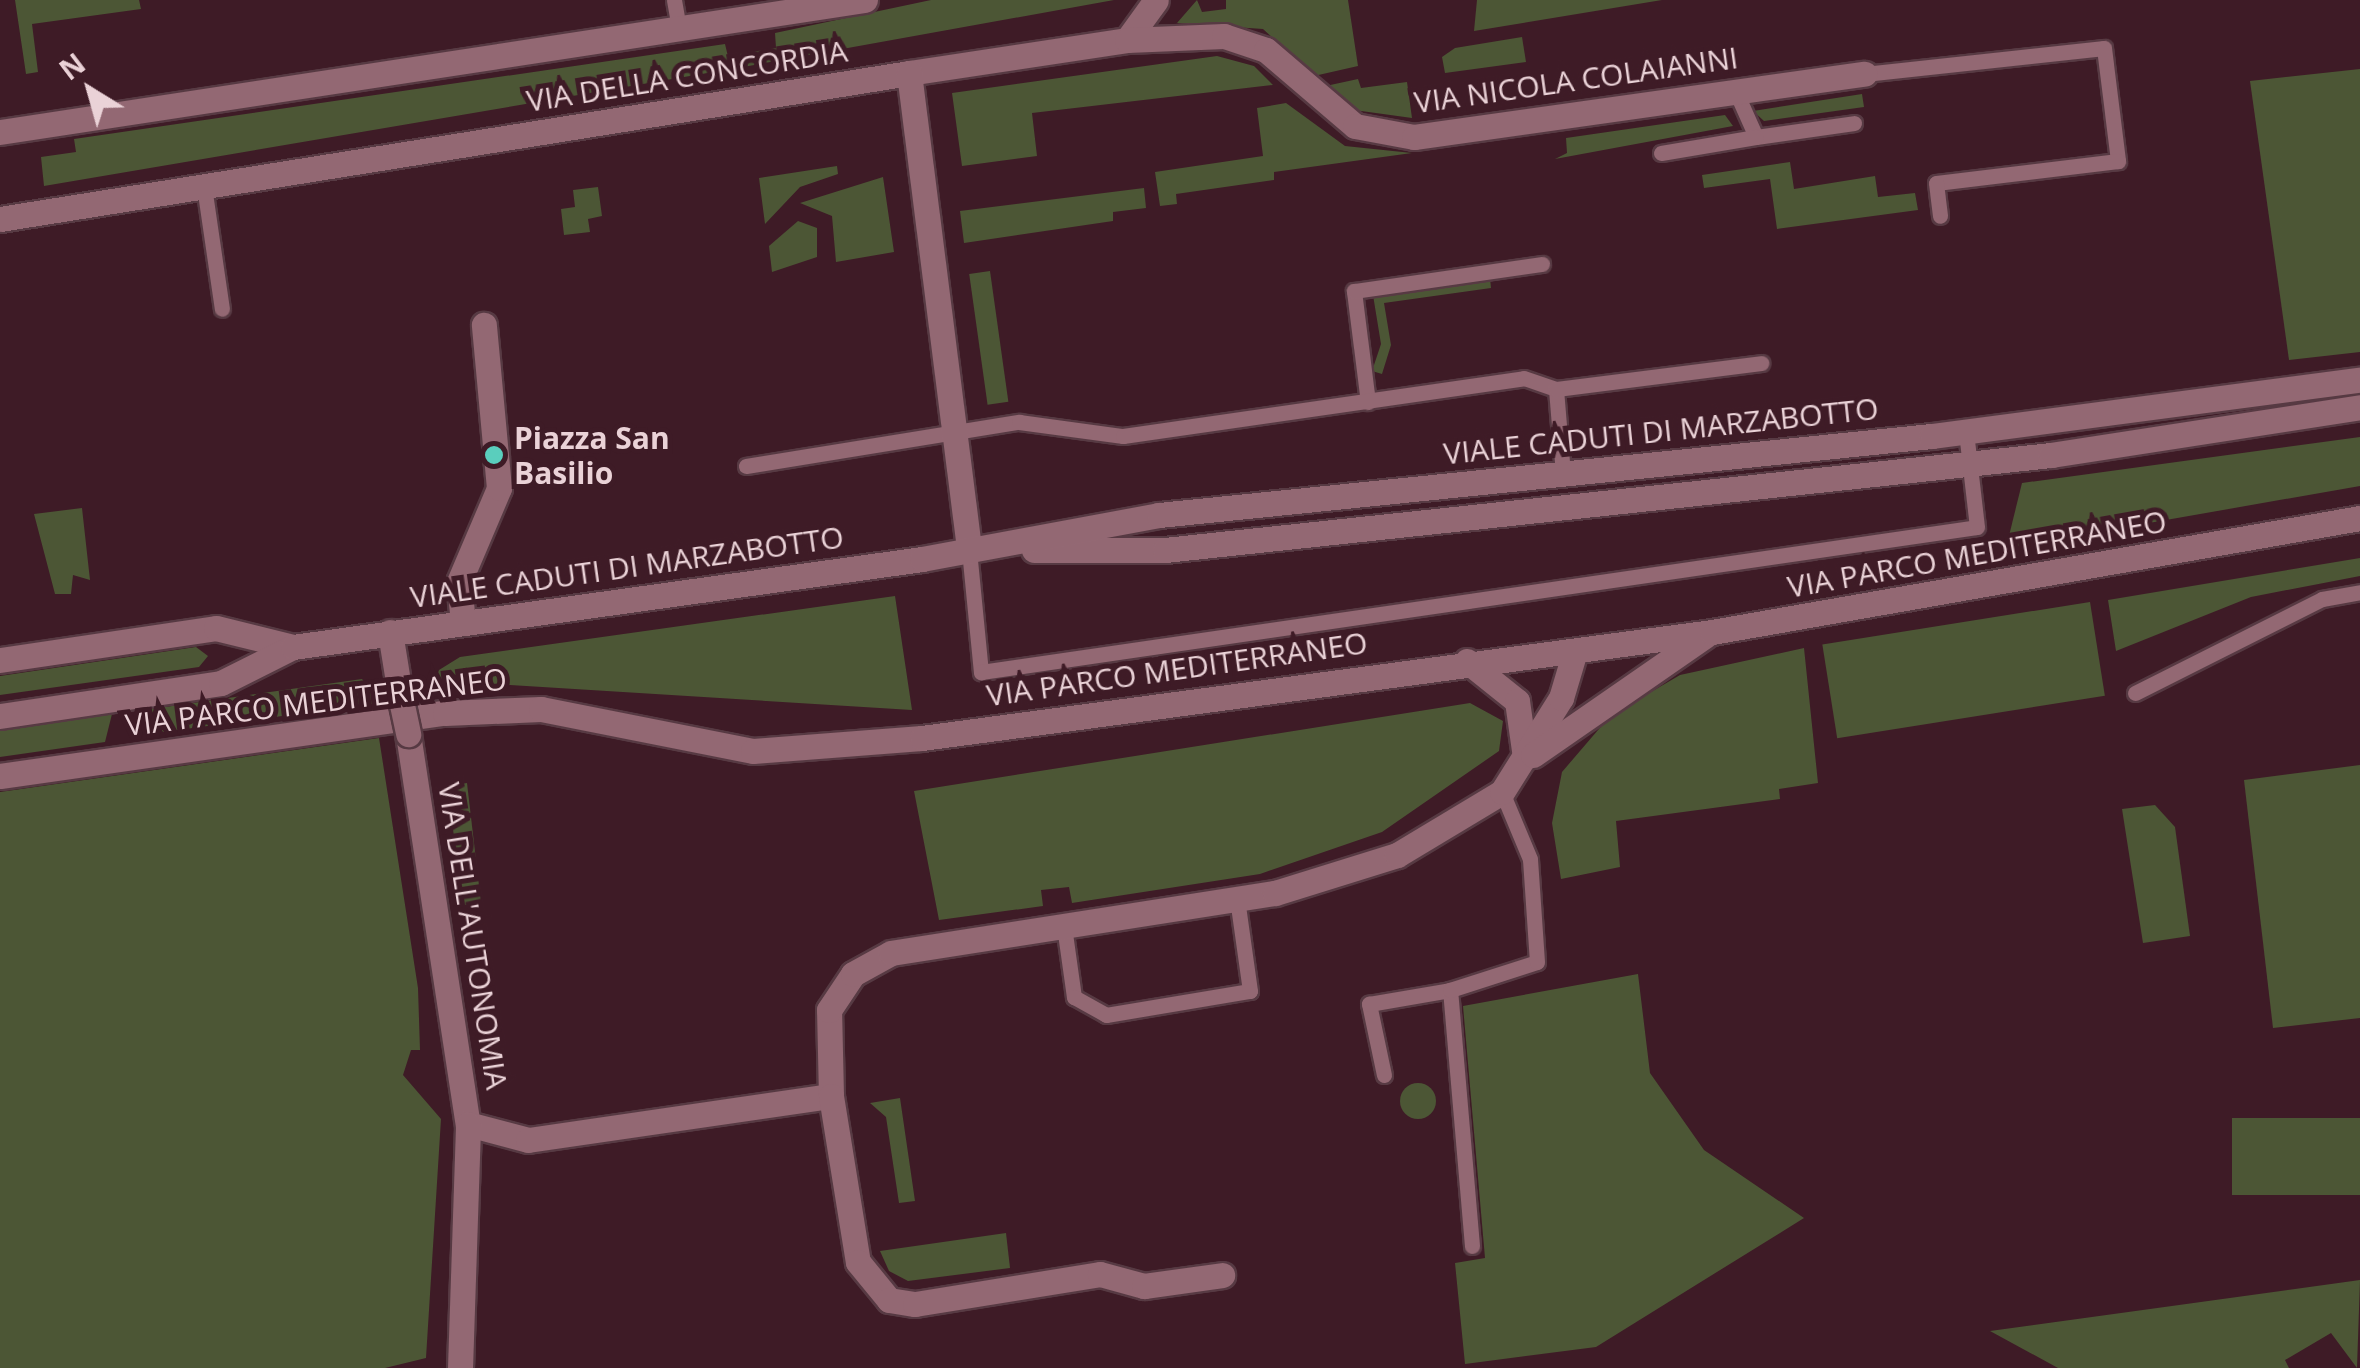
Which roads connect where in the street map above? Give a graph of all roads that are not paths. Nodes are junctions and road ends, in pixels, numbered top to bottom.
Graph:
1 (674, 0) edge
2 (865, 0) edge
3 (1156, 0) edge
4 (679, 28) junction
5 (1127, 40) junction
6 (910, 73) junction
7 (1865, 74) joint
8 (1736, 92) junction
9 (1854, 123) dead end
10 (0, 132) edge
11 (1756, 137) junction
12 (1661, 153) dead end
13 (204, 186) junction
14 (1940, 216) dead end
15 (0, 219) edge
16 (1542, 264) dead end
17 (222, 309) dead end
18 (484, 325) dead end
19 (1761, 363) dead end
20 (2360, 380) edge
21 (1556, 389) junction
22 (1368, 402) junction
23 (2360, 407) edge
24 (1966, 432) junction
25 (955, 433) junction
26 (1971, 463) junction
27 (746, 466) dead end
28 (1564, 474) junction
29 (2360, 518) edge
30 (969, 550) junction
31 (2360, 592) edge
32 (463, 623) junction
33 (390, 632) junction
34 (1712, 632) junction
35 (293, 647) junction
36 (1574, 650) junction
37 (0, 660) edge
38 (1467, 661) junction
39 (2135, 693) dead end
40 (0, 716) edge
41 (1524, 762) junction
42 (0, 776) edge
43 (1502, 792) junction
44 (1237, 899) junction
45 (1064, 926) junction
46 (1450, 990) junction
47 (1384, 1075) dead end
48 (831, 1096) junction
49 (468, 1124) junction
50 (1472, 1246) dead end
51 (1222, 1275) dead end
52 (460, 1368) edge

1 - 4 lane
2 - 4 street
3 - 5 street
4 - 10 street
5 - 6 street, VIA NICOLA COLAIANNI
5 - 8 street, VIA NICOLA COLAIANNI
6 - 13 street, VIA DELLA CONCORDIA
6 - 25 street
7 - 8 street, VIA NICOLA COLAIANNI
7 - 14 lane
8 - 11 lane
9 - 11 lane
11 - 12 lane
13 - 15 street, VIA DELLA CONCORDIA
13 - 17 lane
16 - 22 lane
18 - 32 street
19 - 21 lane
20 - 24 street, VIALE CADUTI DI MARZABOTTO
21 - 22 lane
21 - 28 lane
22 - 25 lane
23 - 26 street, VIALE CADUTI DI MARZABOTTO
24 - 26 lane
24 - 28 street, VIALE CADUTI DI MARZABOTTO
25 - 27 lane
25 - 30 street
26 - 30 street, VIALE CADUTI DI MARZABOTTO
26 - 30 lane
28 - 30 street, VIALE CADUTI DI MARZABOTTO
29 - 34 street, VIA PARCO MEDITERRANEO
30 - 32 street, VIALE CADUTI DI MARZABOTTO
31 - 39 lane
32 - 33 street, VIALE CADUTI DI MARZABOTTO
33 - 35 street, VIALE CADUTI DI MARZABOTTO
33 - 49 street, VIA DELL'AUTONOMIA, bridge
34 - 36 street, VIA PARCO MEDITERRANEO
34 - 41 street
35 - 37 street, VIALE CADUTI DI MARZABOTTO
35 - 40 street, VIALE CADUTI DI MARZABOTTO
36 - 38 street, VIA PARCO MEDITERRANEO
36 - 41 street
38 - 41 street
38 - 42 street, VIA PARCO MEDITERRANEO
41 - 43 street
43 - 44 street
43 - 46 lane
44 - 45 street
44 - 45 lane
45 - 48 street
46 - 47 lane
46 - 50 lane
48 - 49 street, VIA DELL'AUTONOMIA
48 - 51 street
49 - 52 street

